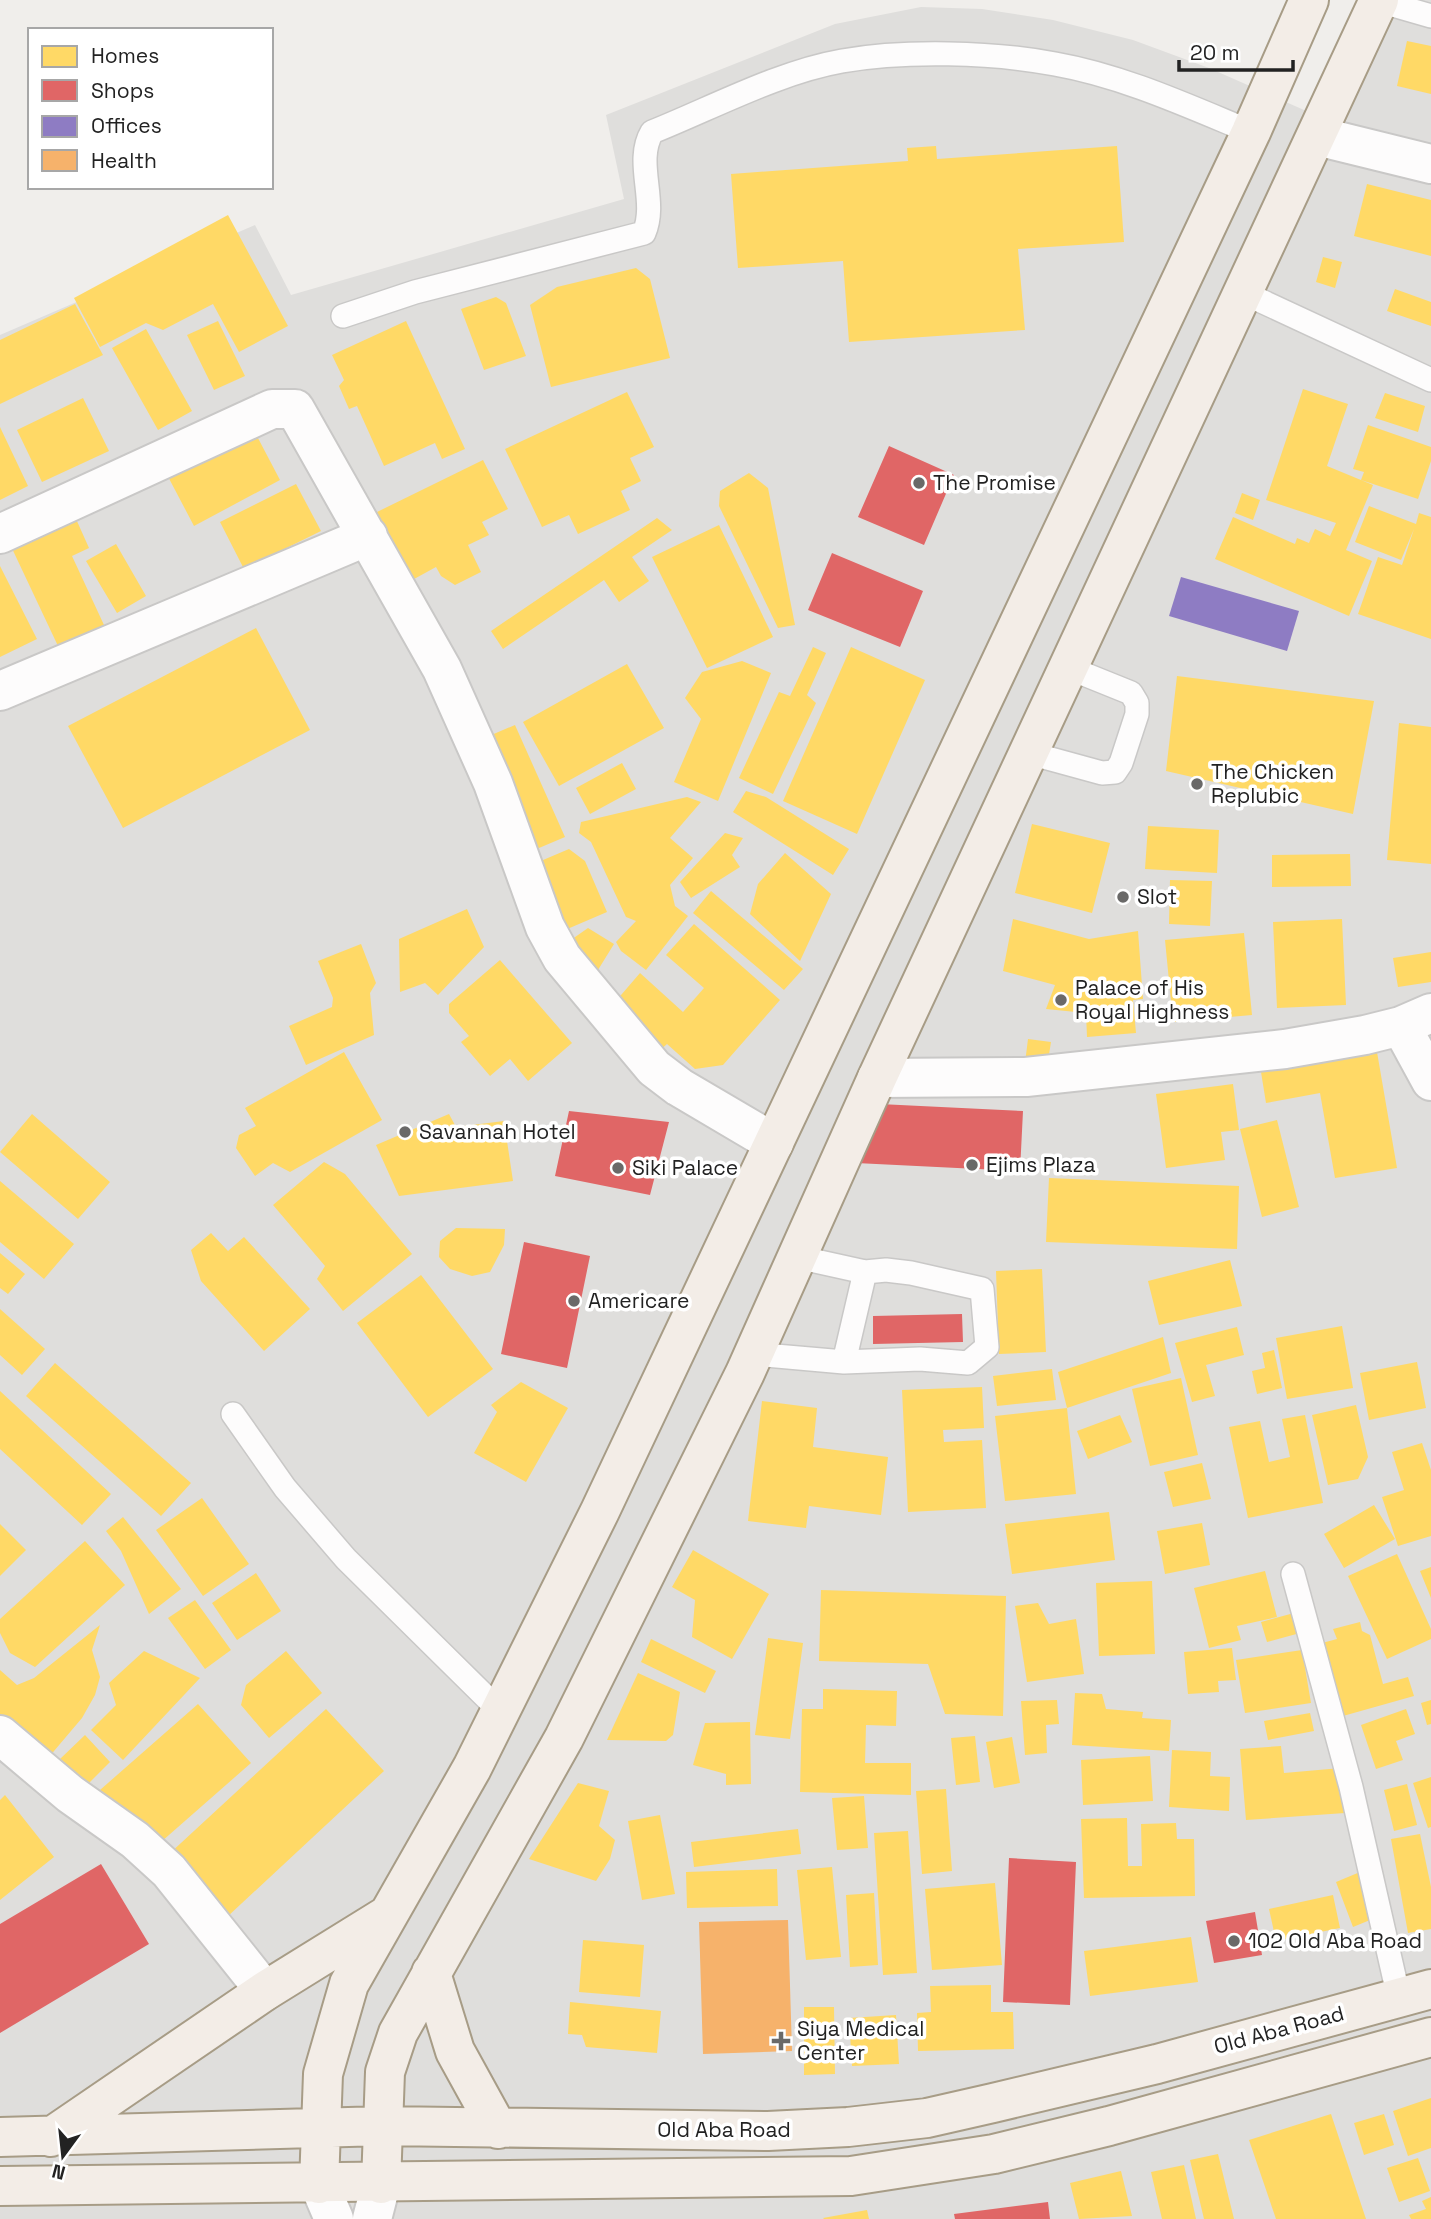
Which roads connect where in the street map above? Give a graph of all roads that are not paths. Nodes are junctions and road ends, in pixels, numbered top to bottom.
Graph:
1 (1309, 0) edge
2 (1379, 0) edge
3 (1431, 16) edge
4 (1251, 132) junction
5 (1317, 136) junction
6 (1431, 164) edge
7 (1244, 293) junction
8 (343, 316) dead end
9 (1431, 380) edge
10 (0, 534) edge
11 (368, 536) junction
12 (1069, 668) junction
13 (0, 691) edge
14 (1029, 753) junction
15 (1416, 1020) edge
16 (877, 1078) junction
17 (1431, 1081) edge
18 (774, 1143) junction
19 (797, 1258) junction
20 (865, 1272) junction
21 (753, 1354) junction
22 (844, 1362) junction
23 (233, 1414) dead end
24 (1293, 1574) dead end
25 (501, 1712) junction
26 (0, 1735) edge
27 (388, 1915) junction
28 (431, 1973) junction
29 (265, 1991) junction
30 (1415, 1993) edge
31 (1431, 2037) edge
32 (383, 2126) junction
33 (319, 2127) junction
34 (498, 2129) junction
35 (0, 2137) edge
36 (51, 2137) junction
37 (319, 2183) junction
38 (0, 2186) edge
39 (376, 2201) edge
40 (334, 2219) edge

1 - 4 main road
2 - 3 lane
2 - 5 main road
4 - 8 lane
4 - 18 main road
5 - 6 street
5 - 7 main road
7 - 9 lane
7 - 12 main road
10 - 11 street
11 - 13 street
11 - 18 street
12 - 14 main road
12 - 14 lane
14 - 16 main road
15 - 16 street
15 - 17 street
16 - 19 main road
18 - 25 main road
19 - 20 lane
19 - 21 main road
20 - 22 lane
20 - 22 lane
21 - 22 lane
21 - 28 main road
23 - 25 lane
24 - 30 lane
25 - 27 main road
26 - 29 street
27 - 29 main road
27 - 33 main road
28 - 32 main road
28 - 34 main road
29 - 36 main road
30 - 34 main road, Old Aba Road
31 - 39 main road
32 - 33 main road, Old Aba Road
32 - 34 main road, Old Aba Road
32 - 39 main road
33 - 36 main road, Old Aba Road
33 - 37 main road
35 - 36 main road, Old Aba Road
37 - 38 main road
37 - 39 main road
37 - 40 street

